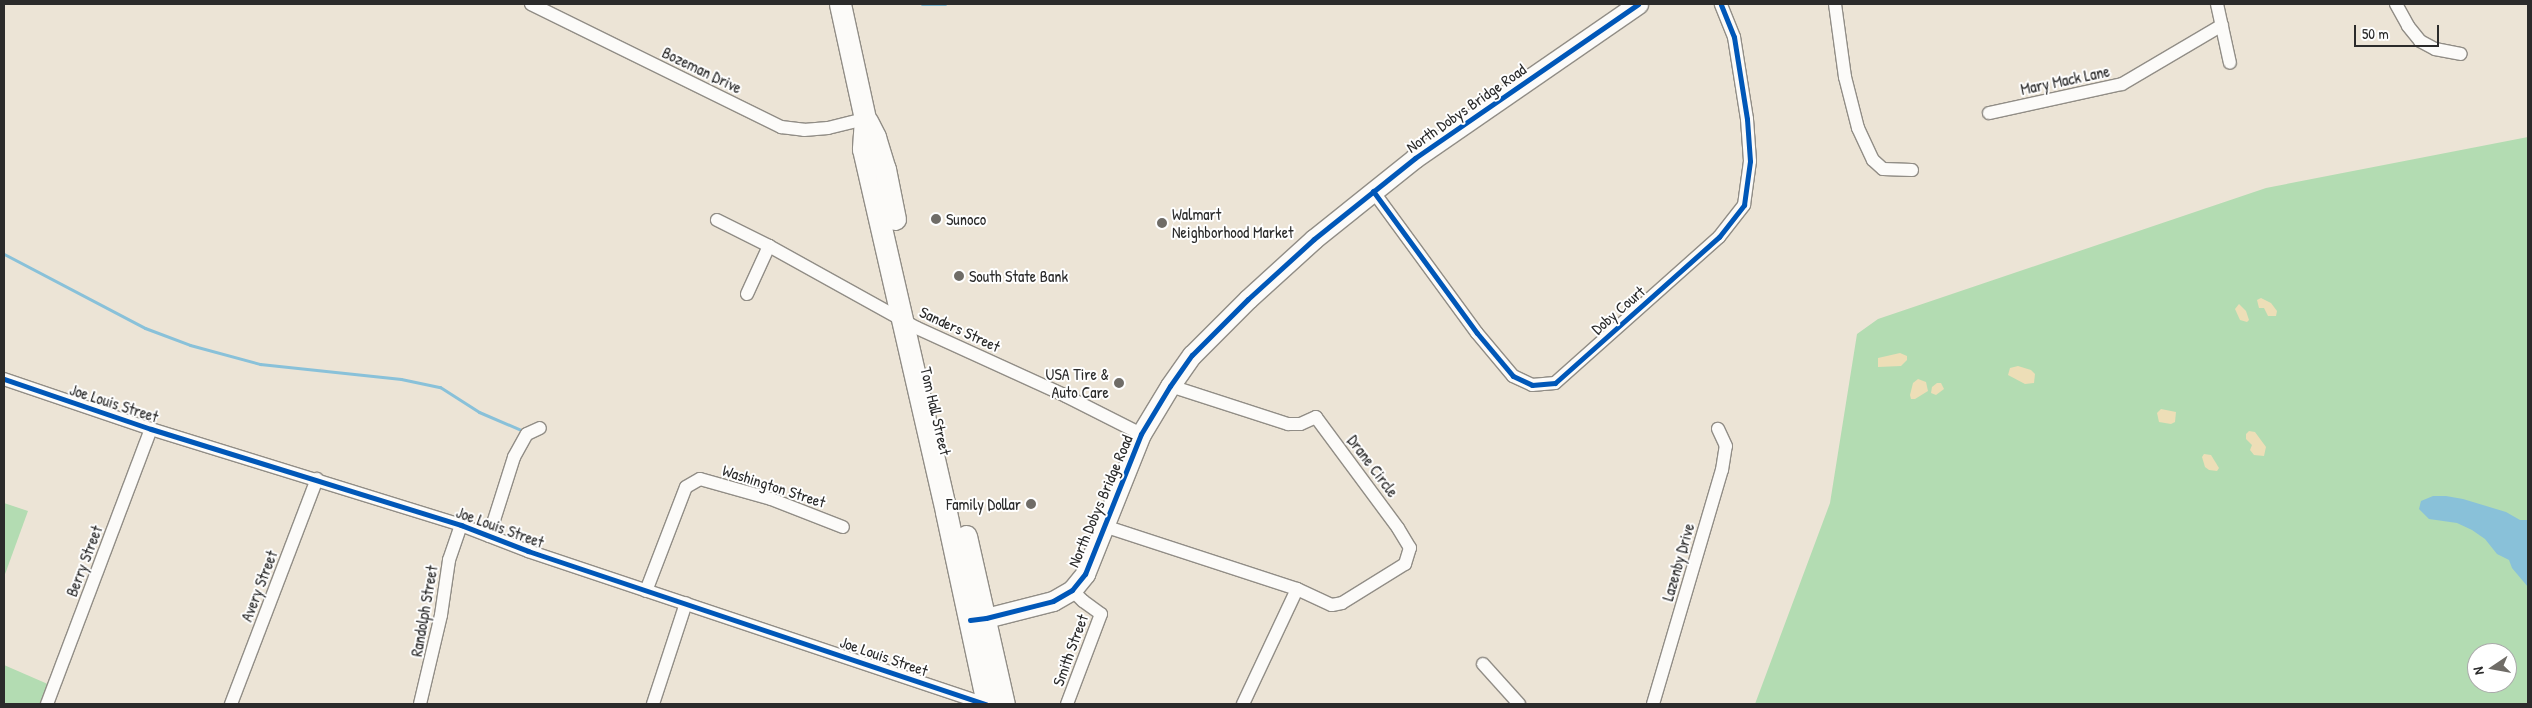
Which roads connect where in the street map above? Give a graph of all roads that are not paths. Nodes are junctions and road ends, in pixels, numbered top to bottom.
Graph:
1 (531, 4) edge
2 (840, 4) edge
3 (1638, 4) edge
4 (1721, 4) edge
5 (1835, 4) edge
6 (2217, 4) edge
7 (2396, 4) edge
8 (2222, 25) junction
9 (2461, 54) dead end
10 (2230, 63) dead end
11 (1989, 112) dead end
12 (865, 119) junction
13 (1912, 170) dead end
14 (1373, 191) junction
15 (717, 220) dead end
16 (769, 246) junction
17 (747, 294) dead end
18 (910, 324) junction
19 (4, 379) edge
20 (1170, 386) junction
21 (540, 428) dead end
22 (151, 429) junction
23 (1718, 429) dead end
24 (1141, 434) junction
25 (317, 479) junction
26 (461, 525) junction
27 (1104, 526) junction
28 (843, 527) dead end
29 (489, 536) junction
30 (1298, 589) junction
31 (1072, 590) junction
32 (646, 591) junction
33 (686, 603) junction
34 (978, 619) junction
35 (1483, 664) dead end
36 (47, 704) edge
37 (231, 704) edge
38 (420, 704) edge
39 (654, 704) edge
40 (986, 704) edge
41 (1004, 704) edge
42 (1067, 704) edge
43 (1243, 704) edge
44 (1519, 704) edge
45 (1653, 704) edge

1 - 12 street, Bozeman Drive
2 - 12 main road, Tom Hall Street
3 - 14 street, North Dobys Bridge Road
4 - 14 street, Doby Court
5 - 13 street
6 - 8 street
7 - 9 street
8 - 10 street
8 - 11 street, Mary Mack Lane
12 - 18 main road, Tom Hall Street
14 - 20 street, North Dobys Bridge Road
15 - 16 street, Sanders Street
16 - 17 street
16 - 18 street, Sanders Street
18 - 24 street, Sanders Street
18 - 34 main road, Tom Hall Street
19 - 22 street, Joe Louis Street
20 - 24 street, North Dobys Bridge Road
20 - 30 street, Drane Circle
21 - 29 street
22 - 25 street, Joe Louis Street
22 - 36 street, Berry Street
23 - 45 street, Lazenby Drive
24 - 27 street, North Dobys Bridge Road
25 - 26 street, Joe Louis Street
25 - 37 street, Avery Street
26 - 29 street, Joe Louis Street
26 - 38 street, Randolph Street
27 - 30 street
27 - 31 street, North Dobys Bridge Road
28 - 32 street, Washington Street
29 - 32 street, Joe Louis Street
30 - 43 street
31 - 34 street, North Dobys Bridge Road
31 - 42 street, Smith Street
32 - 33 street, Joe Louis Street
33 - 39 street
33 - 40 street, Joe Louis Street
34 - 40 main road, Tom Hall Street
34 - 41 main road, Tom Hall Street
35 - 44 street

